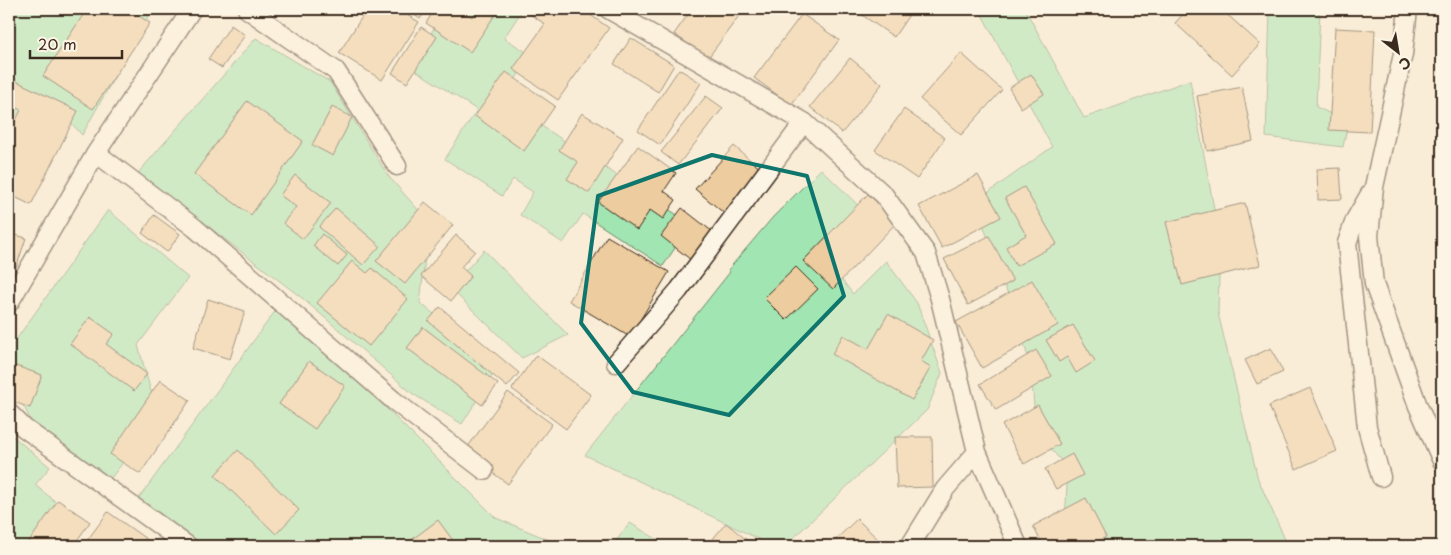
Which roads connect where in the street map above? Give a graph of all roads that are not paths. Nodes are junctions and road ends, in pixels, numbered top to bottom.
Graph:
1 (192, 9) edge
2 (247, 9) edge
3 (608, 9) edge
4 (1408, 9) edge
5 (804, 122) junction
6 (96, 153) junction
7 (398, 166) dead end
8 (1374, 187) junction
9 (9, 303) edge
10 (616, 363) dead end
11 (9, 413) edge
12 (977, 452) junction
13 (1442, 461) edge
14 (484, 470) dead end
15 (1381, 477) dead end
16 (188, 546) edge
17 (910, 546) edge
18 (1018, 546) edge

1 - 6 lane
2 - 7 lane
3 - 5 lane
4 - 8 lane
5 - 10 lane
5 - 12 lane
6 - 9 lane
6 - 14 lane
8 - 13 lane
8 - 15 lane
11 - 16 lane
12 - 17 lane
12 - 18 lane

